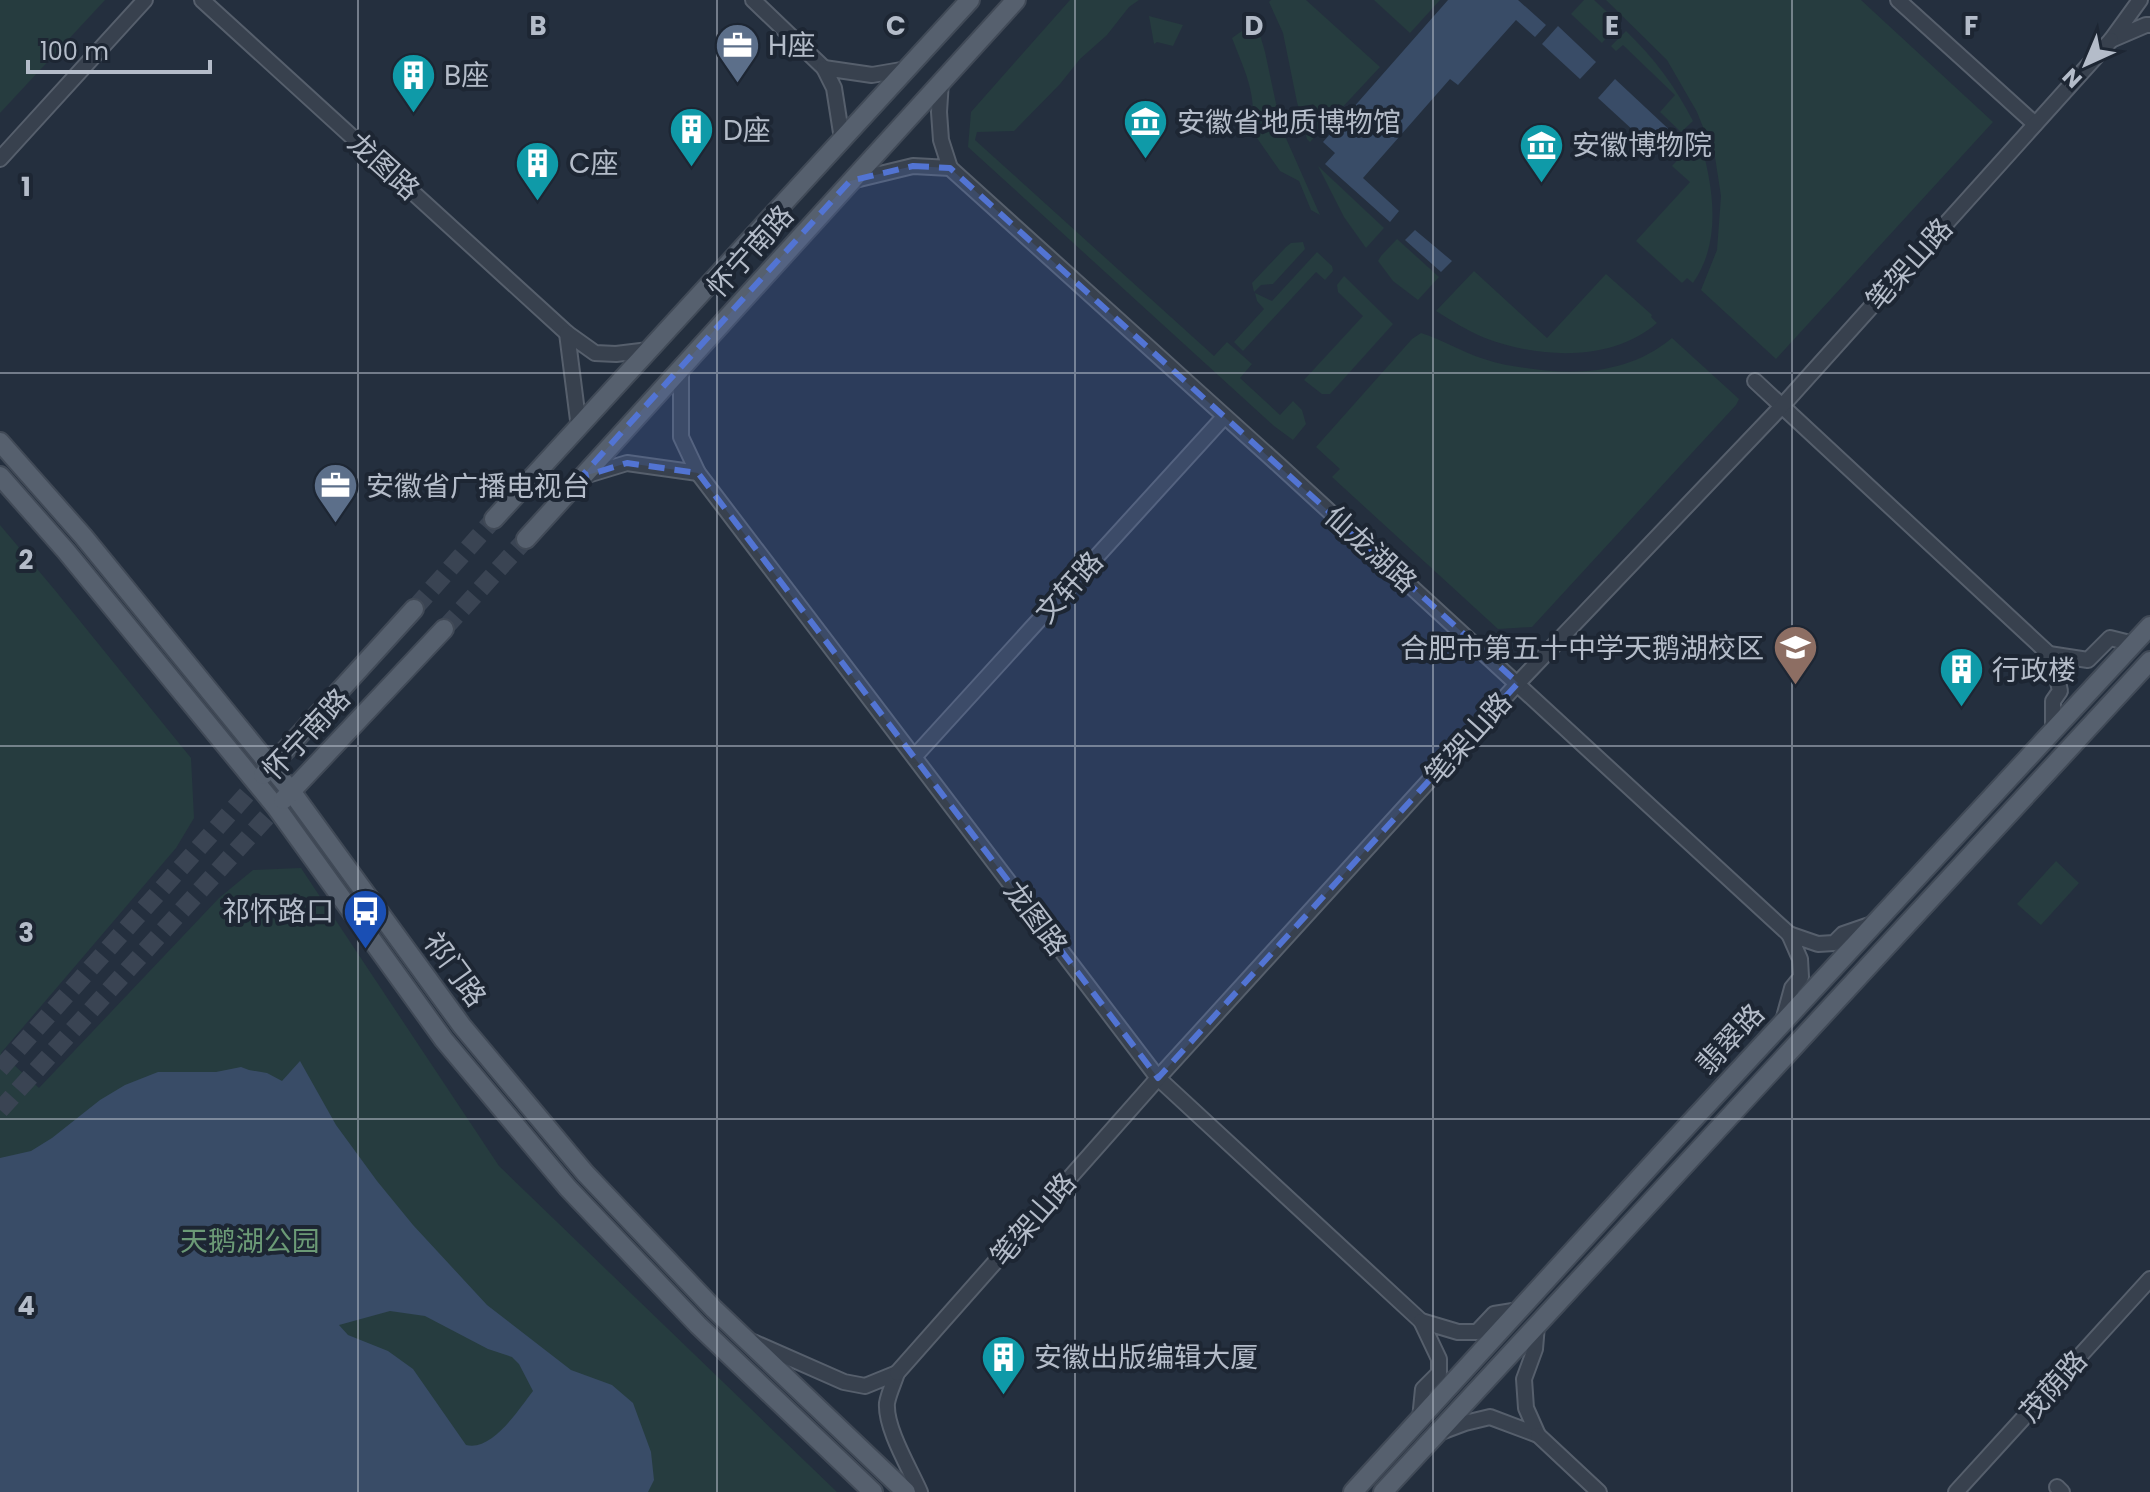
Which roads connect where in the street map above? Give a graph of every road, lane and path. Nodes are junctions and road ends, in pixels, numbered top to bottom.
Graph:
1 (145, 0) edge
2 (202, 0) edge
3 (753, 0) edge
4 (970, 0) edge
5 (1016, 0) edge
6 (1898, 0) edge
7 (2140, 0) edge
8 (2150, 25) edge
9 (2111, 40) junction
10 (824, 68) junction
11 (907, 69) junction
12 (941, 81) junction
13 (2035, 124) junction
14 (842, 139) junction
15 (0, 159) edge
16 (950, 168) junction
17 (850, 181) junction
18 (567, 333) junction
19 (649, 350) junction
20 (681, 369) junction
21 (1755, 381) dead end
22 (1782, 406) junction
23 (1224, 417) junction
24 (579, 428) junction
25 (0, 442) edge
26 (698, 473) junction
27 (0, 476) edge
28 (581, 477) junction
29 (494, 519) tunnel mouth
30 (526, 539) tunnel mouth
31 (414, 609) tunnel mouth
32 (2150, 626) edge
33 (444, 629) tunnel mouth
34 (2134, 644) junction
35 (2049, 654) junction
36 (2150, 661) edge
37 (1518, 683) junction
38 (2053, 731) junction
39 (915, 756) junction
40 (270, 767) junction
41 (256, 784) junction
42 (291, 791) junction
43 (276, 807) junction
44 (1876, 923) junction
45 (1789, 934) junction
46 (1783, 1023) junction
47 (1158, 1078) junction
48 (2150, 1279) edge
49 (1519, 1310) junction
50 (1421, 1321) junction
51 (1537, 1325) junction
52 (745, 1339) junction
53 (897, 1373) junction
54 (1420, 1419) junction
55 (1437, 1434) junction
56 (1538, 1435) junction
57 (873, 1492) edge
58 (906, 1492) edge
59 (920, 1492) edge
60 (1353, 1492) edge
61 (1383, 1492) edge
62 (1599, 1492) edge
63 (1956, 1492) edge

1 - 15 street
2 - 18 street, 龙图路
3 - 10 street
4 - 11 main road, 怀宁南路
5 - 12 main road, 怀宁南路
6 - 13 street
7 - 9 street, 笔架山路
8 - 9 street
9 - 13 street, 笔架山路
10 - 11 street
10 - 14 street
11 - 14 main road, 怀宁南路
12 - 16 street
12 - 17 main road, 怀宁南路
13 - 22 street, 笔架山路
14 - 19 main road, 怀宁南路
16 - 17 street
16 - 23 street, 仙龙湖路
17 - 20 main road, 怀宁南路
18 - 19 street, 龙图路
18 - 24 street
19 - 24 main road, 怀宁南路
20 - 26 street, 龙图路
20 - 28 main road, 怀宁南路
21 - 22 street
22 - 35 street
22 - 37 street, 笔架山路
23 - 37 street, 仙龙湖路
23 - 39 street, 文轩路
24 - 29 main road, 怀宁南路
25 - 40 main road, 祁门路
26 - 28 street
26 - 39 street, 龙图路
27 - 41 main road, 祁门路
28 - 30 main road, 怀宁南路
31 - 40 main road, 怀宁南路
32 - 34 main road, 翡翠路
33 - 42 main road, 怀宁南路
34 - 35 street
34 - 38 main road, 翡翠路
35 - 38 street
36 - 51 main road, 翡翠路
37 - 45 street, 仙龙湖路
37 - 47 street, 笔架山路
38 - 44 main road, 翡翠路
39 - 47 street, 龙图路
40 - 41 main road, 怀宁南路
40 - 42 main road, 祁门路
41 - 43 main road, 祁门路
42 - 43 main road, 怀宁南路
42 - 52 main road, 祁门路
43 - 57 main road, 祁门路
44 - 45 street
44 - 46 main road, 翡翠路
45 - 46 street
46 - 49 main road, 翡翠路
47 - 50 street, 龙图路
47 - 53 street, 笔架山路
48 - 63 street, 茂荫路
49 - 50 street
49 - 54 main road, 翡翠路
50 - 54 street
51 - 55 main road, 翡翠路
51 - 56 street
52 - 53 street
52 - 58 main road, 祁门路
53 - 59 street
54 - 60 main road, 翡翠路
55 - 56 street
55 - 61 main road, 翡翠路
56 - 62 street

